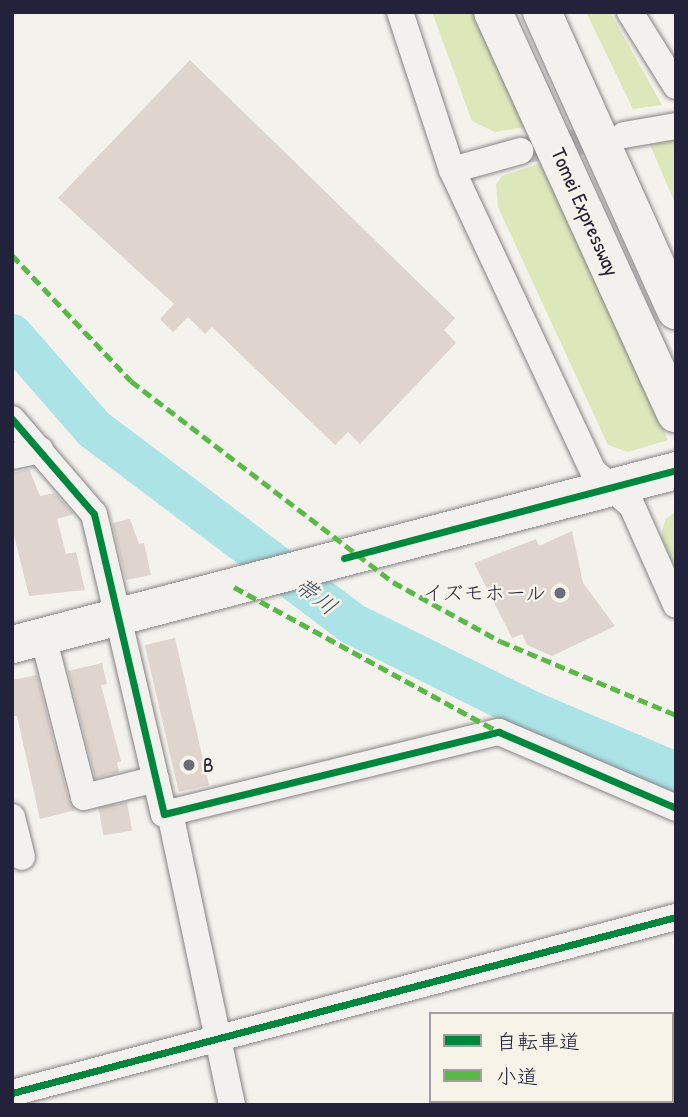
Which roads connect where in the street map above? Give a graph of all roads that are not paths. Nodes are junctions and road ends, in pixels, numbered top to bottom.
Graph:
1 (400, 12) edge
2 (493, 12) edge
3 (542, 12) edge
4 (630, 12) edge
5 (676, 86) edge
6 (676, 126) edge
7 (624, 135) tunnel mouth
8 (520, 151) tunnel mouth
9 (452, 170) junction
10 (676, 310) edge
11 (676, 414) edge
12 (12, 419) edge
13 (40, 450) junction
14 (12, 456) edge
15 (676, 470) edge
16 (612, 488) junction
17 (676, 605) edge
18 (115, 618) junction
19 (27, 640) edge
20 (156, 779) junction
21 (676, 808) edge
22 (170, 813) junction
23 (12, 817) edge
24 (22, 858) dead end
25 (676, 917) edge
26 (218, 1037) junction
27 (12, 1093) edge
28 (232, 1105) edge

1 - 9 street
2 - 11 highway, Tomei Expressway
3 - 10 highway, Tomei Expressway
4 - 5 street
6 - 7 street
8 - 9 street
9 - 16 street
12 - 13 street
13 - 14 street
13 - 18 street
15 - 16 street
16 - 17 street
16 - 18 street
18 - 19 street
18 - 20 street
19 - 20 street
20 - 22 street
21 - 22 street
22 - 26 street
23 - 24 street
25 - 26 street
26 - 27 street
26 - 28 street

